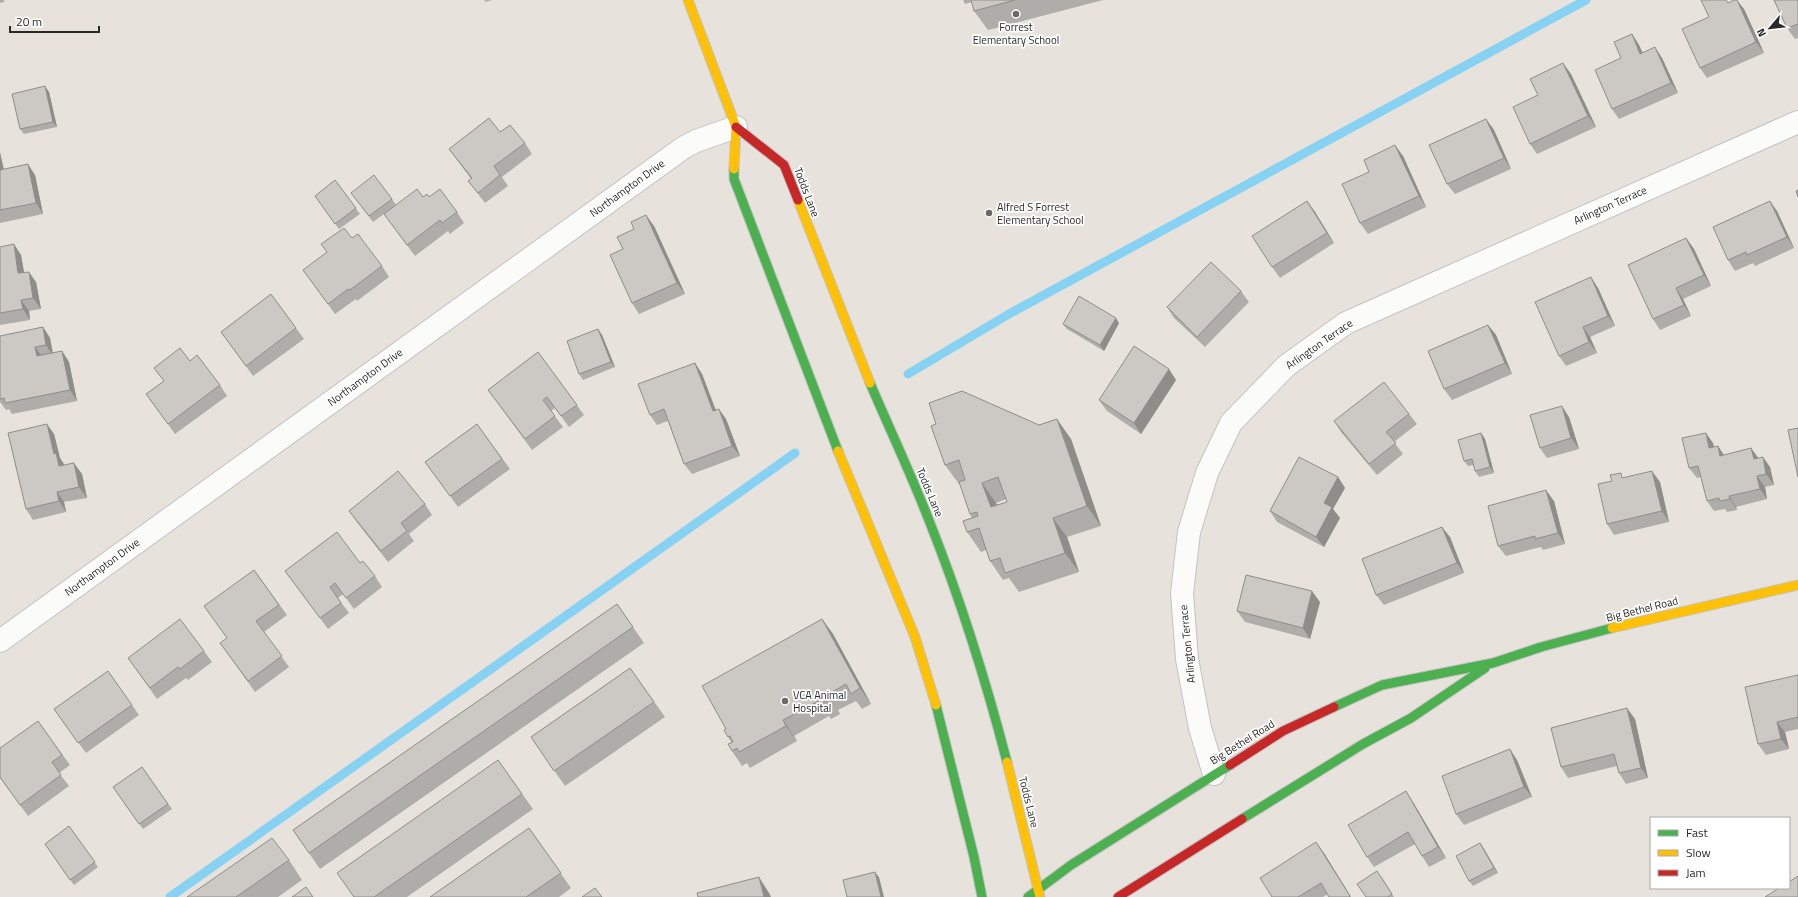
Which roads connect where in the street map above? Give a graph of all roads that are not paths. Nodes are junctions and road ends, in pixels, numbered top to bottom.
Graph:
1 (688, 0) edge
2 (1798, 122) edge
3 (736, 126) junction
4 (1798, 585) edge
5 (0, 641) edge
6 (1493, 663) junction
7 (1214, 774) junction
8 (1039, 893) edge
9 (982, 897) edge
10 (1028, 897) edge
11 (1118, 897) edge

1 - 3 main road
2 - 7 street, Arlington Terrace
3 - 5 street, Northampton Drive
3 - 8 main road, Todds Lane
3 - 9 main road
4 - 6 main road, Big Bethel Road
6 - 7 main road, Big Bethel Road
6 - 11 main road, Big Bethel Road
7 - 8 main road, Big Bethel Road
8 - 10 main road, Big Bethel Road

